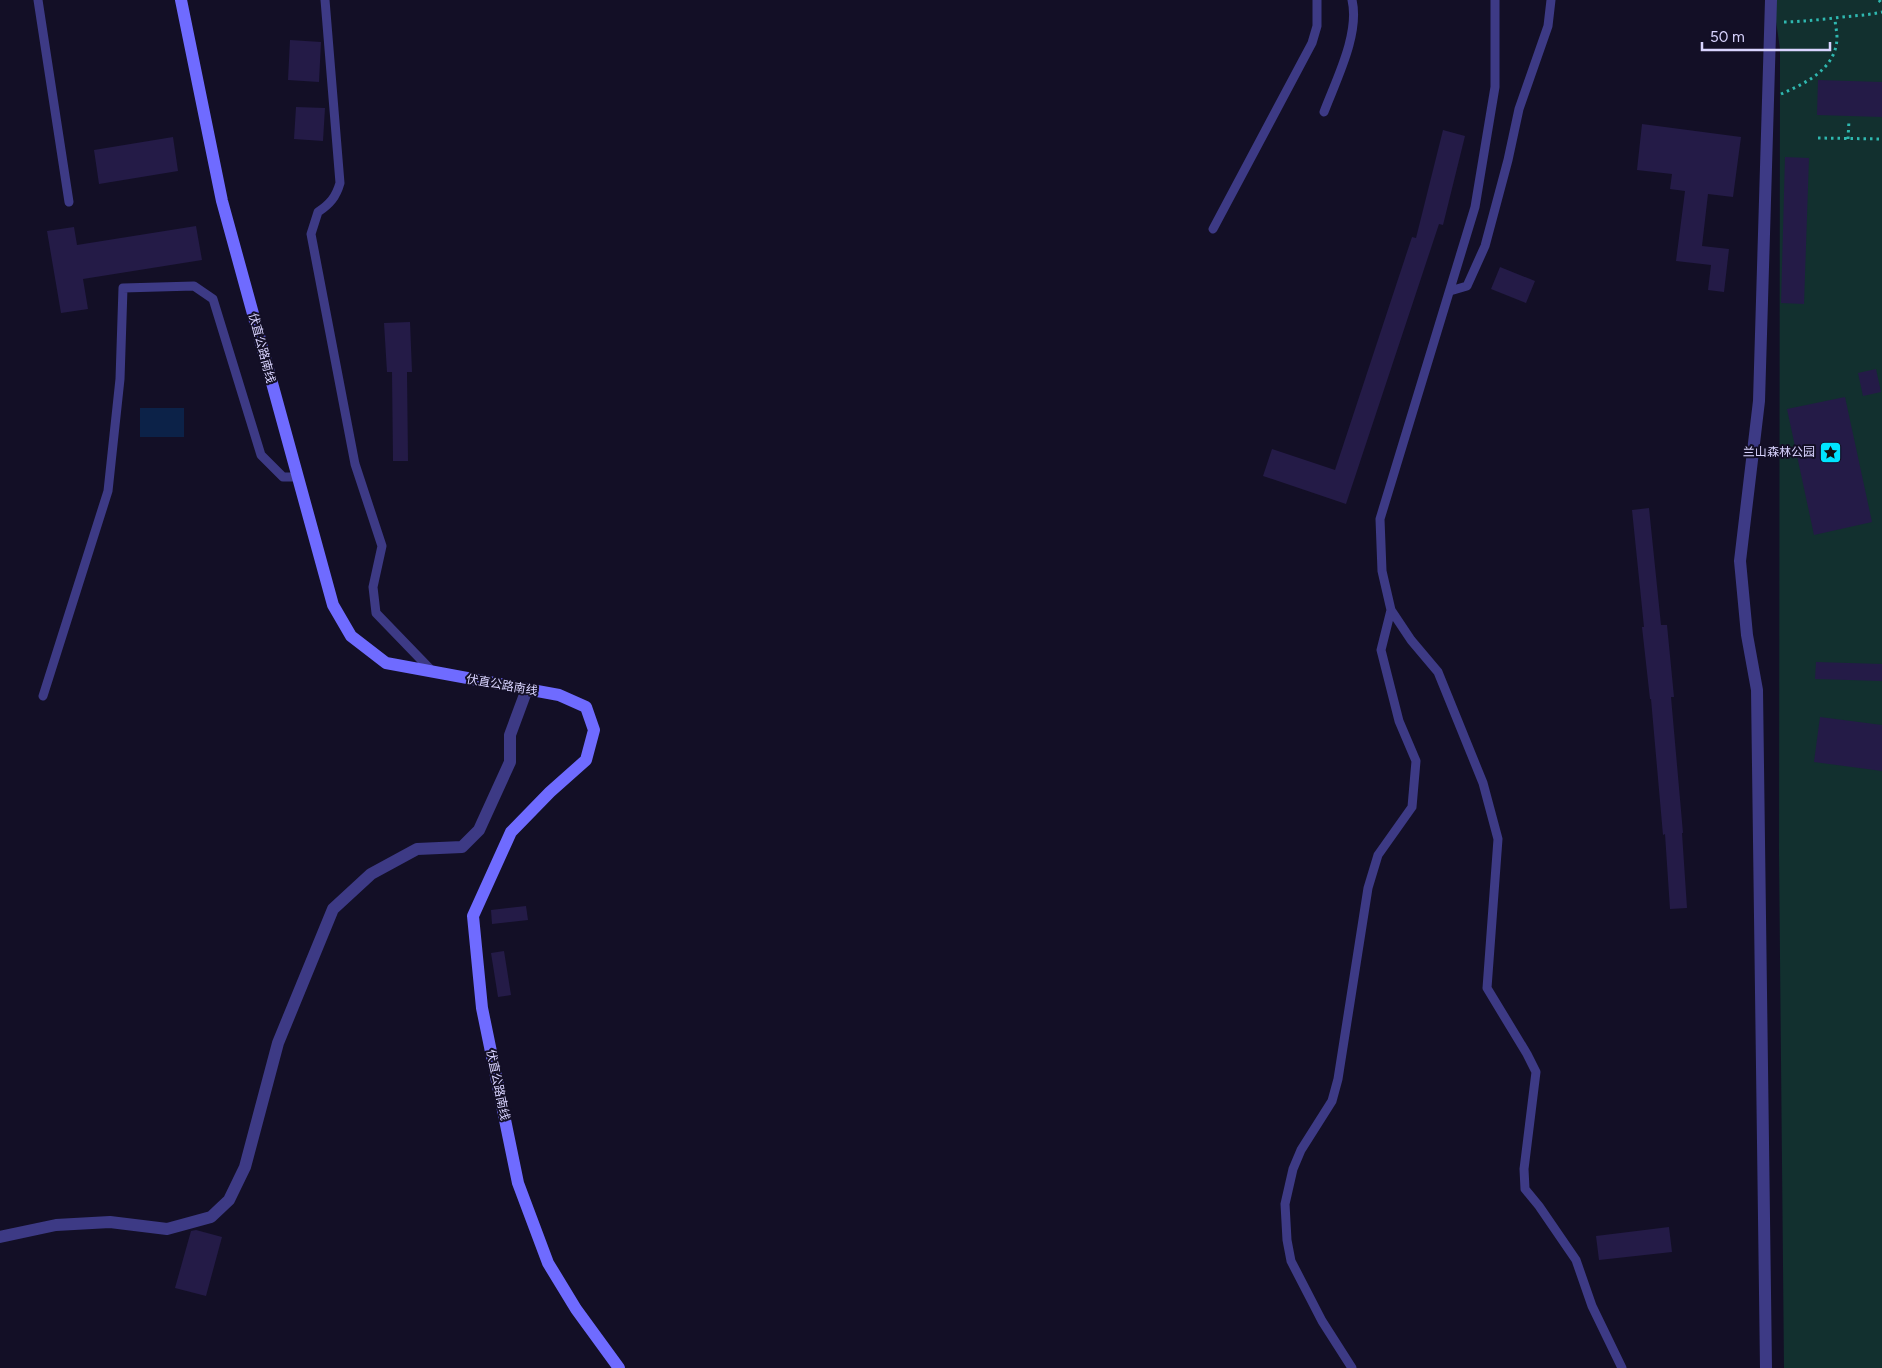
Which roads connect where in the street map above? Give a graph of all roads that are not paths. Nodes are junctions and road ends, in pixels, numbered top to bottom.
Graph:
1 (38, 0) edge
2 (181, 0) edge
3 (325, 0) edge
4 (1316, 0) edge
5 (1352, 0) edge
6 (1495, 0) edge
7 (1551, 0) edge
8 (1771, 0) edge
9 (1324, 112) dead end
10 (69, 202) dead end
11 (1213, 229) dead end
12 (1450, 291) junction
13 (298, 477) junction
14 (1391, 610) junction
15 (433, 672) junction
16 (527, 689) junction
17 (43, 696) dead end
18 (0, 1237) edge
19 (619, 1368) edge
20 (1352, 1368) edge
21 (1622, 1368) edge
22 (1766, 1368) edge

1 - 10 lane
2 - 13 main road, 伏直公路南线
3 - 15 lane
4 - 11 lane
5 - 9 lane
6 - 12 lane
7 - 12 lane
8 - 22 street
12 - 14 lane
13 - 15 main road, 伏直公路南线
13 - 17 lane
14 - 20 lane
14 - 21 lane
15 - 16 main road, 伏直公路南线
16 - 18 street
16 - 19 main road, 伏直公路南线

